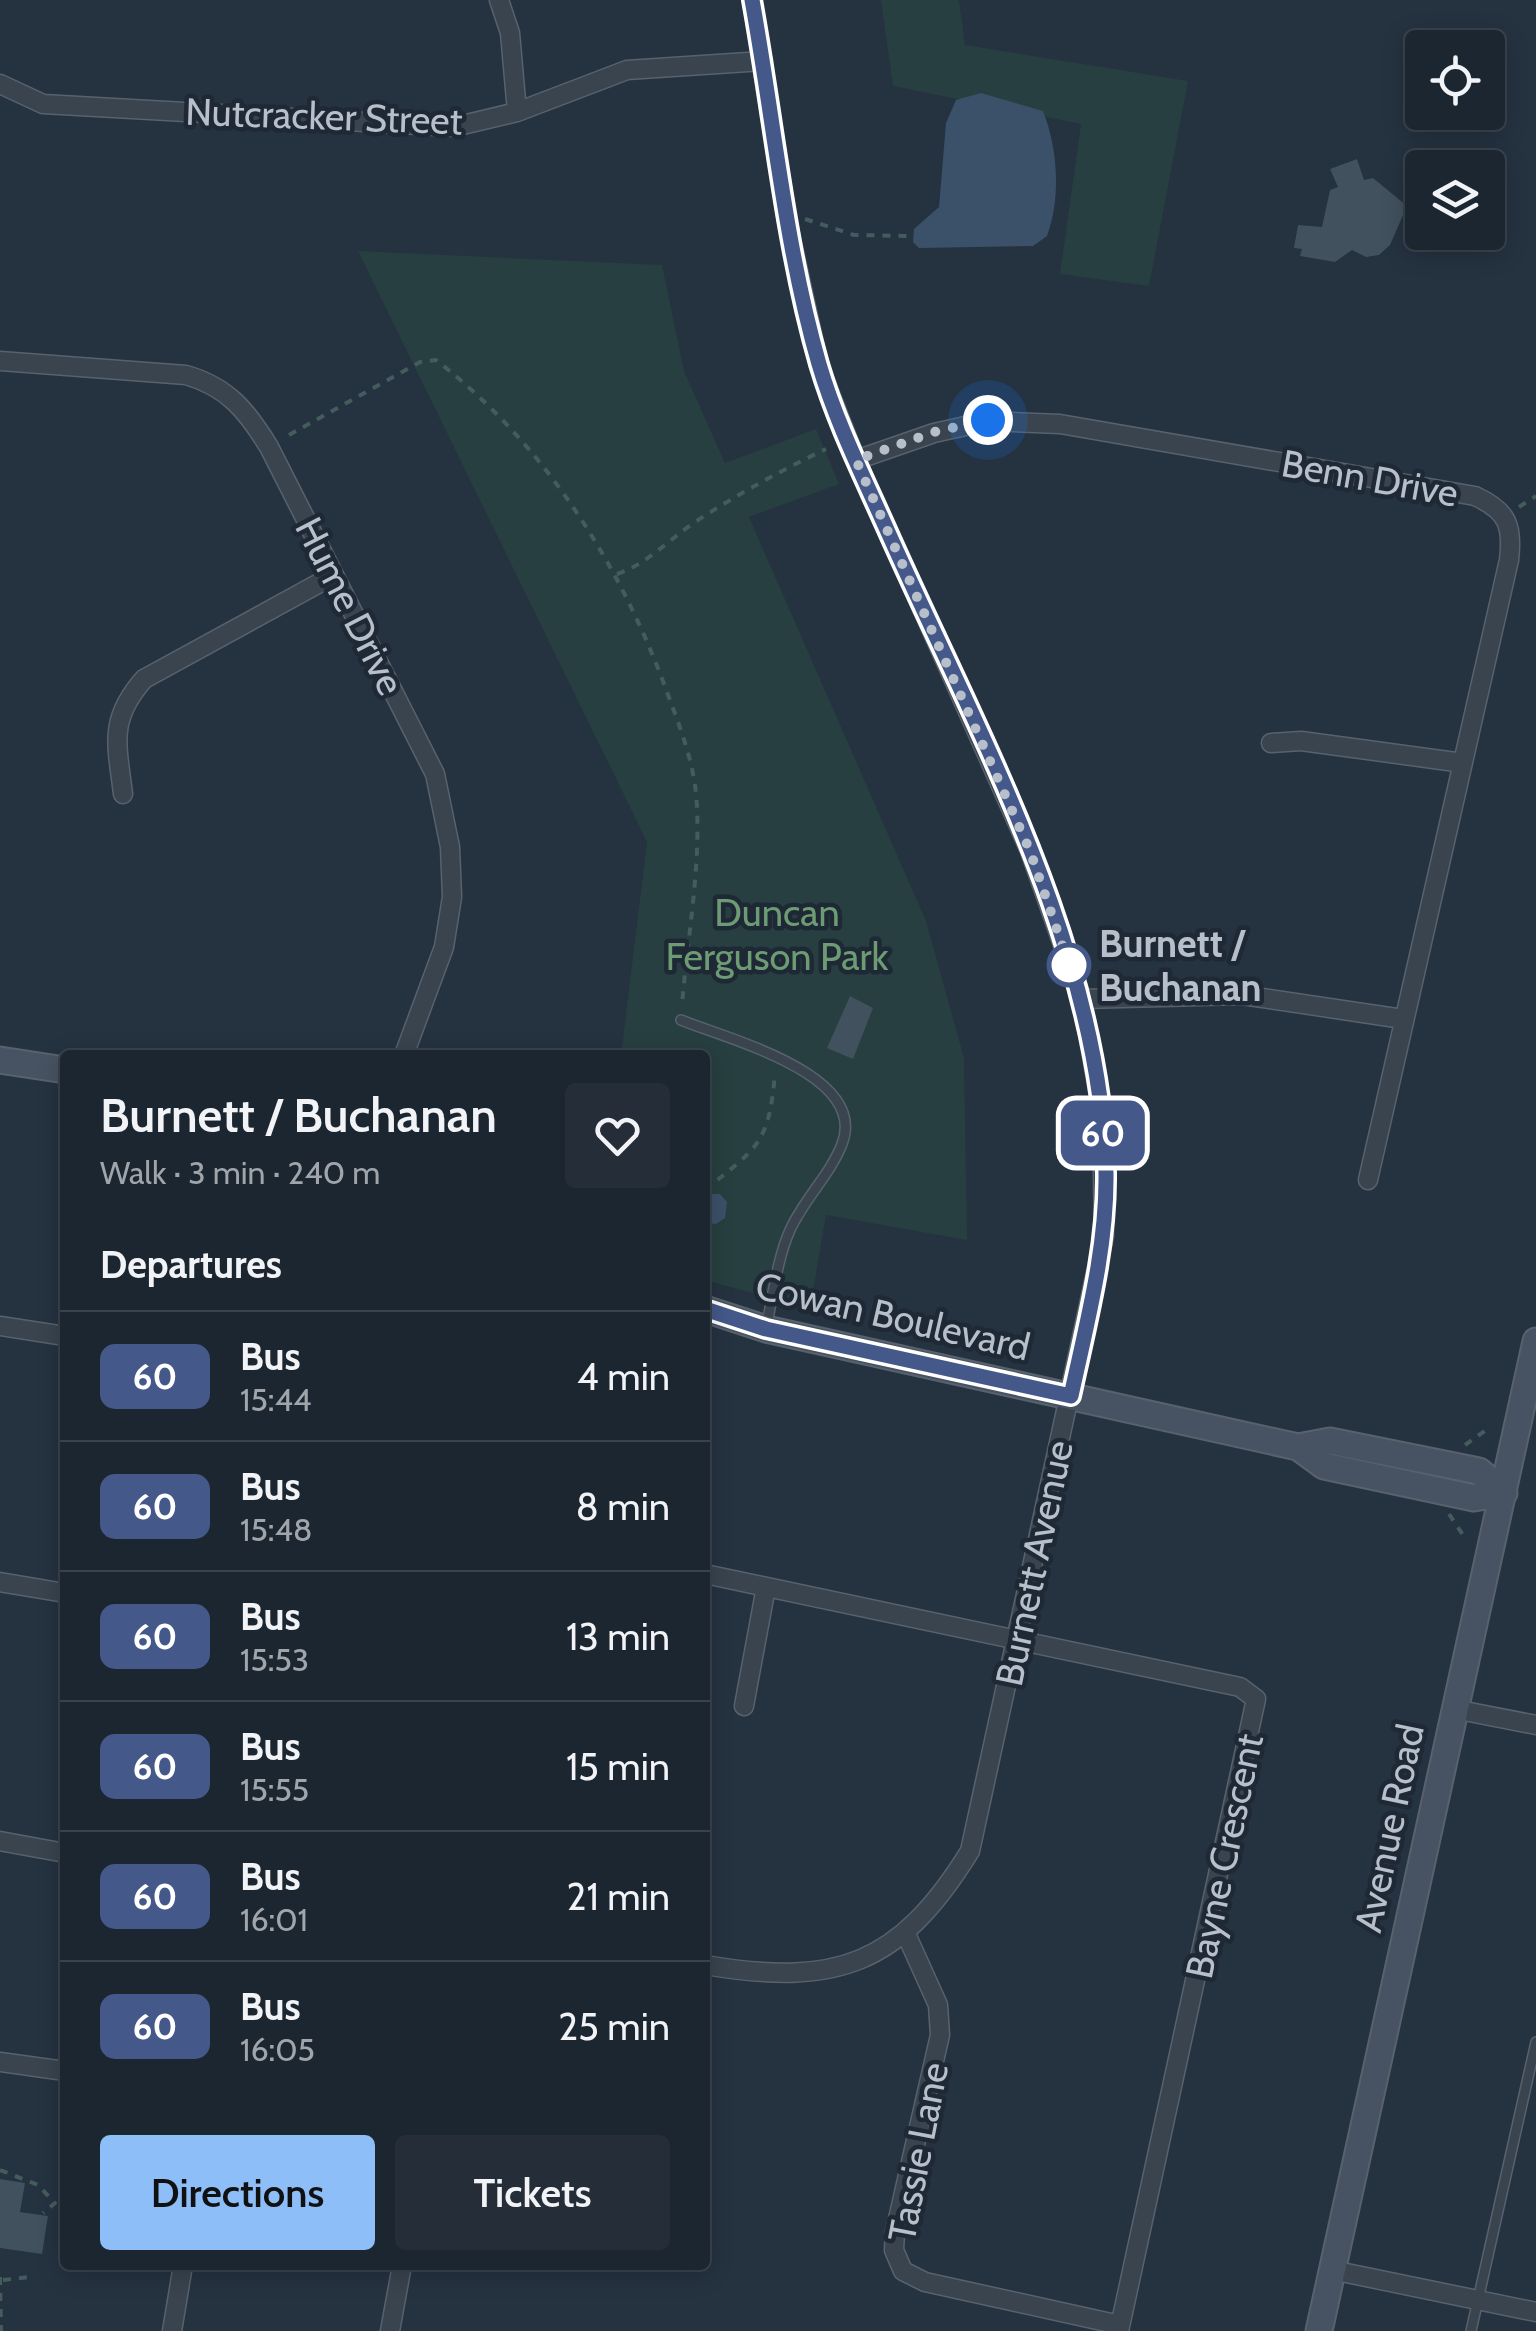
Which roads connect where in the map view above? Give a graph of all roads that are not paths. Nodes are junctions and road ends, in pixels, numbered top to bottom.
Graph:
1 (499, 0) edge
2 (752, 0) edge
3 (763, 61) junction
4 (0, 84) edge
5 (517, 112) junction
6 (0, 361) edge
7 (856, 460) junction
8 (334, 576) junction
9 (1271, 743) dead end
10 (1462, 763) junction
11 (123, 794) dead end
12 (1082, 999) junction
13 (1404, 1019) junction
14 (681, 1020) road end
15 (406, 1050) edge
16 (0, 1060) edge
17 (60, 1069) edge
18 (1368, 1180) dead end
19 (710, 1311) edge
20 (0, 1326) edge
21 (766, 1329) junction
22 (60, 1335) edge
23 (1536, 1341) edge
24 (1071, 1396) junction
25 (1504, 1493) junction
26 (710, 1575) edge
27 (0, 1582) edge
28 (766, 1587) junction
29 (60, 1593) edge
30 (1016, 1642) junction
31 (744, 1706) dead end
32 (1454, 1708) junction
33 (1536, 1725) edge
34 (0, 1841) edge
35 (60, 1852) edge
36 (906, 1934) junction
37 (710, 1966) edge
38 (1536, 2042) edge
39 (0, 2062) edge
40 (1534, 2063) edge
41 (60, 2071) edge
42 (182, 2270) edge
43 (401, 2270) edge
44 (1332, 2270) junction
45 (1477, 2300) junction
46 (1536, 2312) edge
47 (1120, 2328) edge
48 (172, 2331) edge
49 (390, 2331) edge
50 (1319, 2331) edge
51 (1470, 2331) edge

1 - 5 street
2 - 3 street, Burnett Avenue
3 - 5 street, Nutcracker Street
3 - 7 street, Burnett Avenue
4 - 5 street, Nutcracker Street
6 - 8 street, Hume Drive
7 - 10 street, Benn Drive
7 - 12 street, Burnett Avenue
8 - 11 street
8 - 15 street, Hume Drive
9 - 10 street
10 - 13 street, Benn Drive
12 - 13 street
12 - 24 street, Burnett Avenue
13 - 18 street, Benn Drive
14 - 21 lane
16 - 17 street
19 - 21 street, Cowan Boulevard
20 - 22 street
21 - 24 street, Cowan Boulevard
23 - 25 street, Avenue Road
24 - 25 street, Cowan Boulevard
24 - 30 street, Burnett Avenue
25 - 32 street, Avenue Road
26 - 28 street, Bayne Crescent
27 - 29 street
28 - 30 street, Bayne Crescent
28 - 31 street
30 - 36 street, Burnett Avenue
30 - 47 street, Bayne Crescent
32 - 33 street
32 - 44 street, Avenue Road
34 - 35 street
36 - 37 street, Burnett Avenue
36 - 47 street, Tassie Lane
38 - 40 lane
39 - 41 street
40 - 45 lane
42 - 48 street
43 - 49 street
44 - 45 street
44 - 50 street, Avenue Road
45 - 46 street
45 - 51 lane

